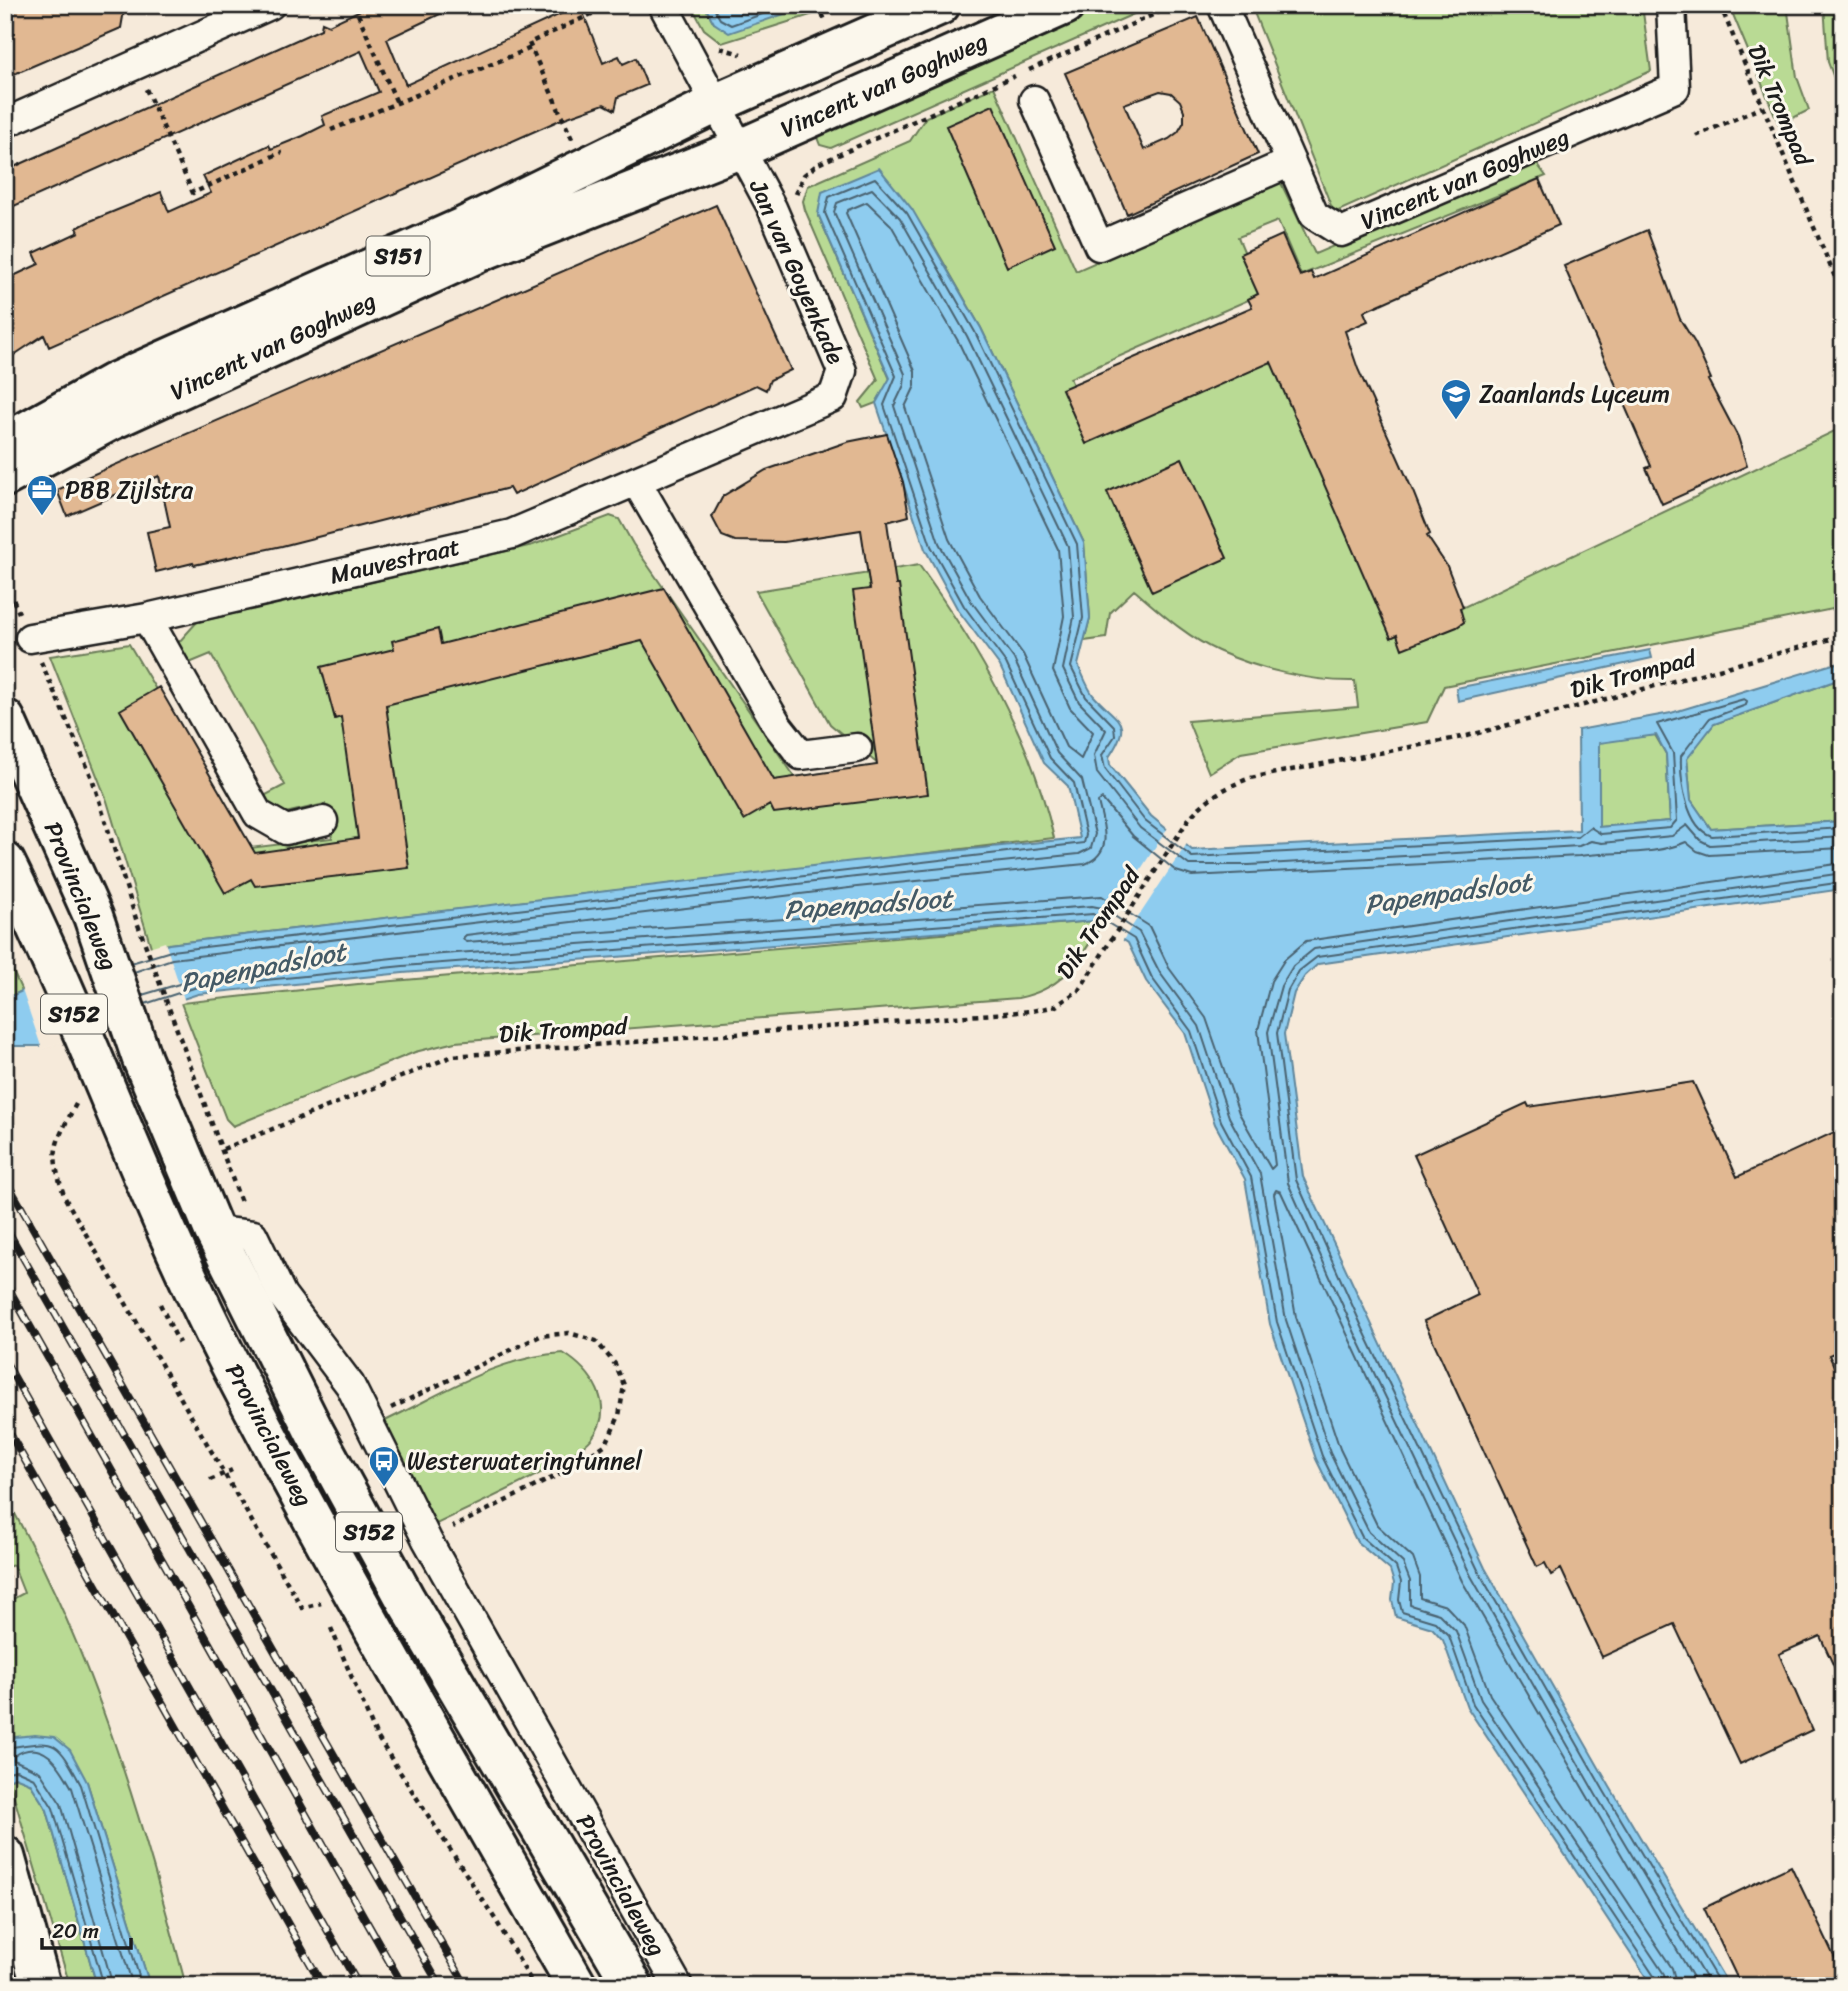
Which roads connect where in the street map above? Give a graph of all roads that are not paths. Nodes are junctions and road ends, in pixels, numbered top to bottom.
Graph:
1 (270, 5) edge
2 (663, 5) edge
3 (940, 5) edge
4 (1065, 5) edge
5 (1222, 5) edge
6 (1671, 5) edge
7 (1034, 100) dead end
8 (717, 103) junction
9 (5, 123) edge
10 (741, 148) junction
11 (1290, 162) junction
12 (833, 397) joint
13 (5, 443) edge
14 (5, 477) edge
15 (636, 481) junction
16 (147, 618) junction
17 (30, 638) road end
18 (5, 719) edge
19 (858, 748) dead end
20 (323, 821) dead end
21 (5, 862) edge
22 (214, 1231) junction
23 (5, 1856) edge
24 (41, 1986) edge
25 (577, 1986) edge
26 (633, 1986) edge
27 (678, 1986) edge

1 - 9 street
2 - 8 street
3 - 8 main road, Vincent van Goghweg / S151
4 - 10 main road, Vincent van Goghweg / S151
5 - 11 street, Vincent van Goghweg
6 - 11 street, Vincent van Goghweg
7 - 11 street
8 - 10 street
8 - 13 main road, Vincent van Goghweg / S151
10 - 12 street, Jan van Goyenkade
10 - 14 main road, Vincent van Goghweg / S151
12 - 15 street, Mauvestraat
15 - 16 street, Mauvestraat
15 - 19 street
16 - 17 street, Mauvestraat
16 - 20 street
18 - 22 main road, Provincialeweg / S152
21 - 25 main road, Provincialeweg / S152
22 - 26 main road, Provincialeweg / S152
22 - 27 street, Provincialeweg
23 - 24 main road

